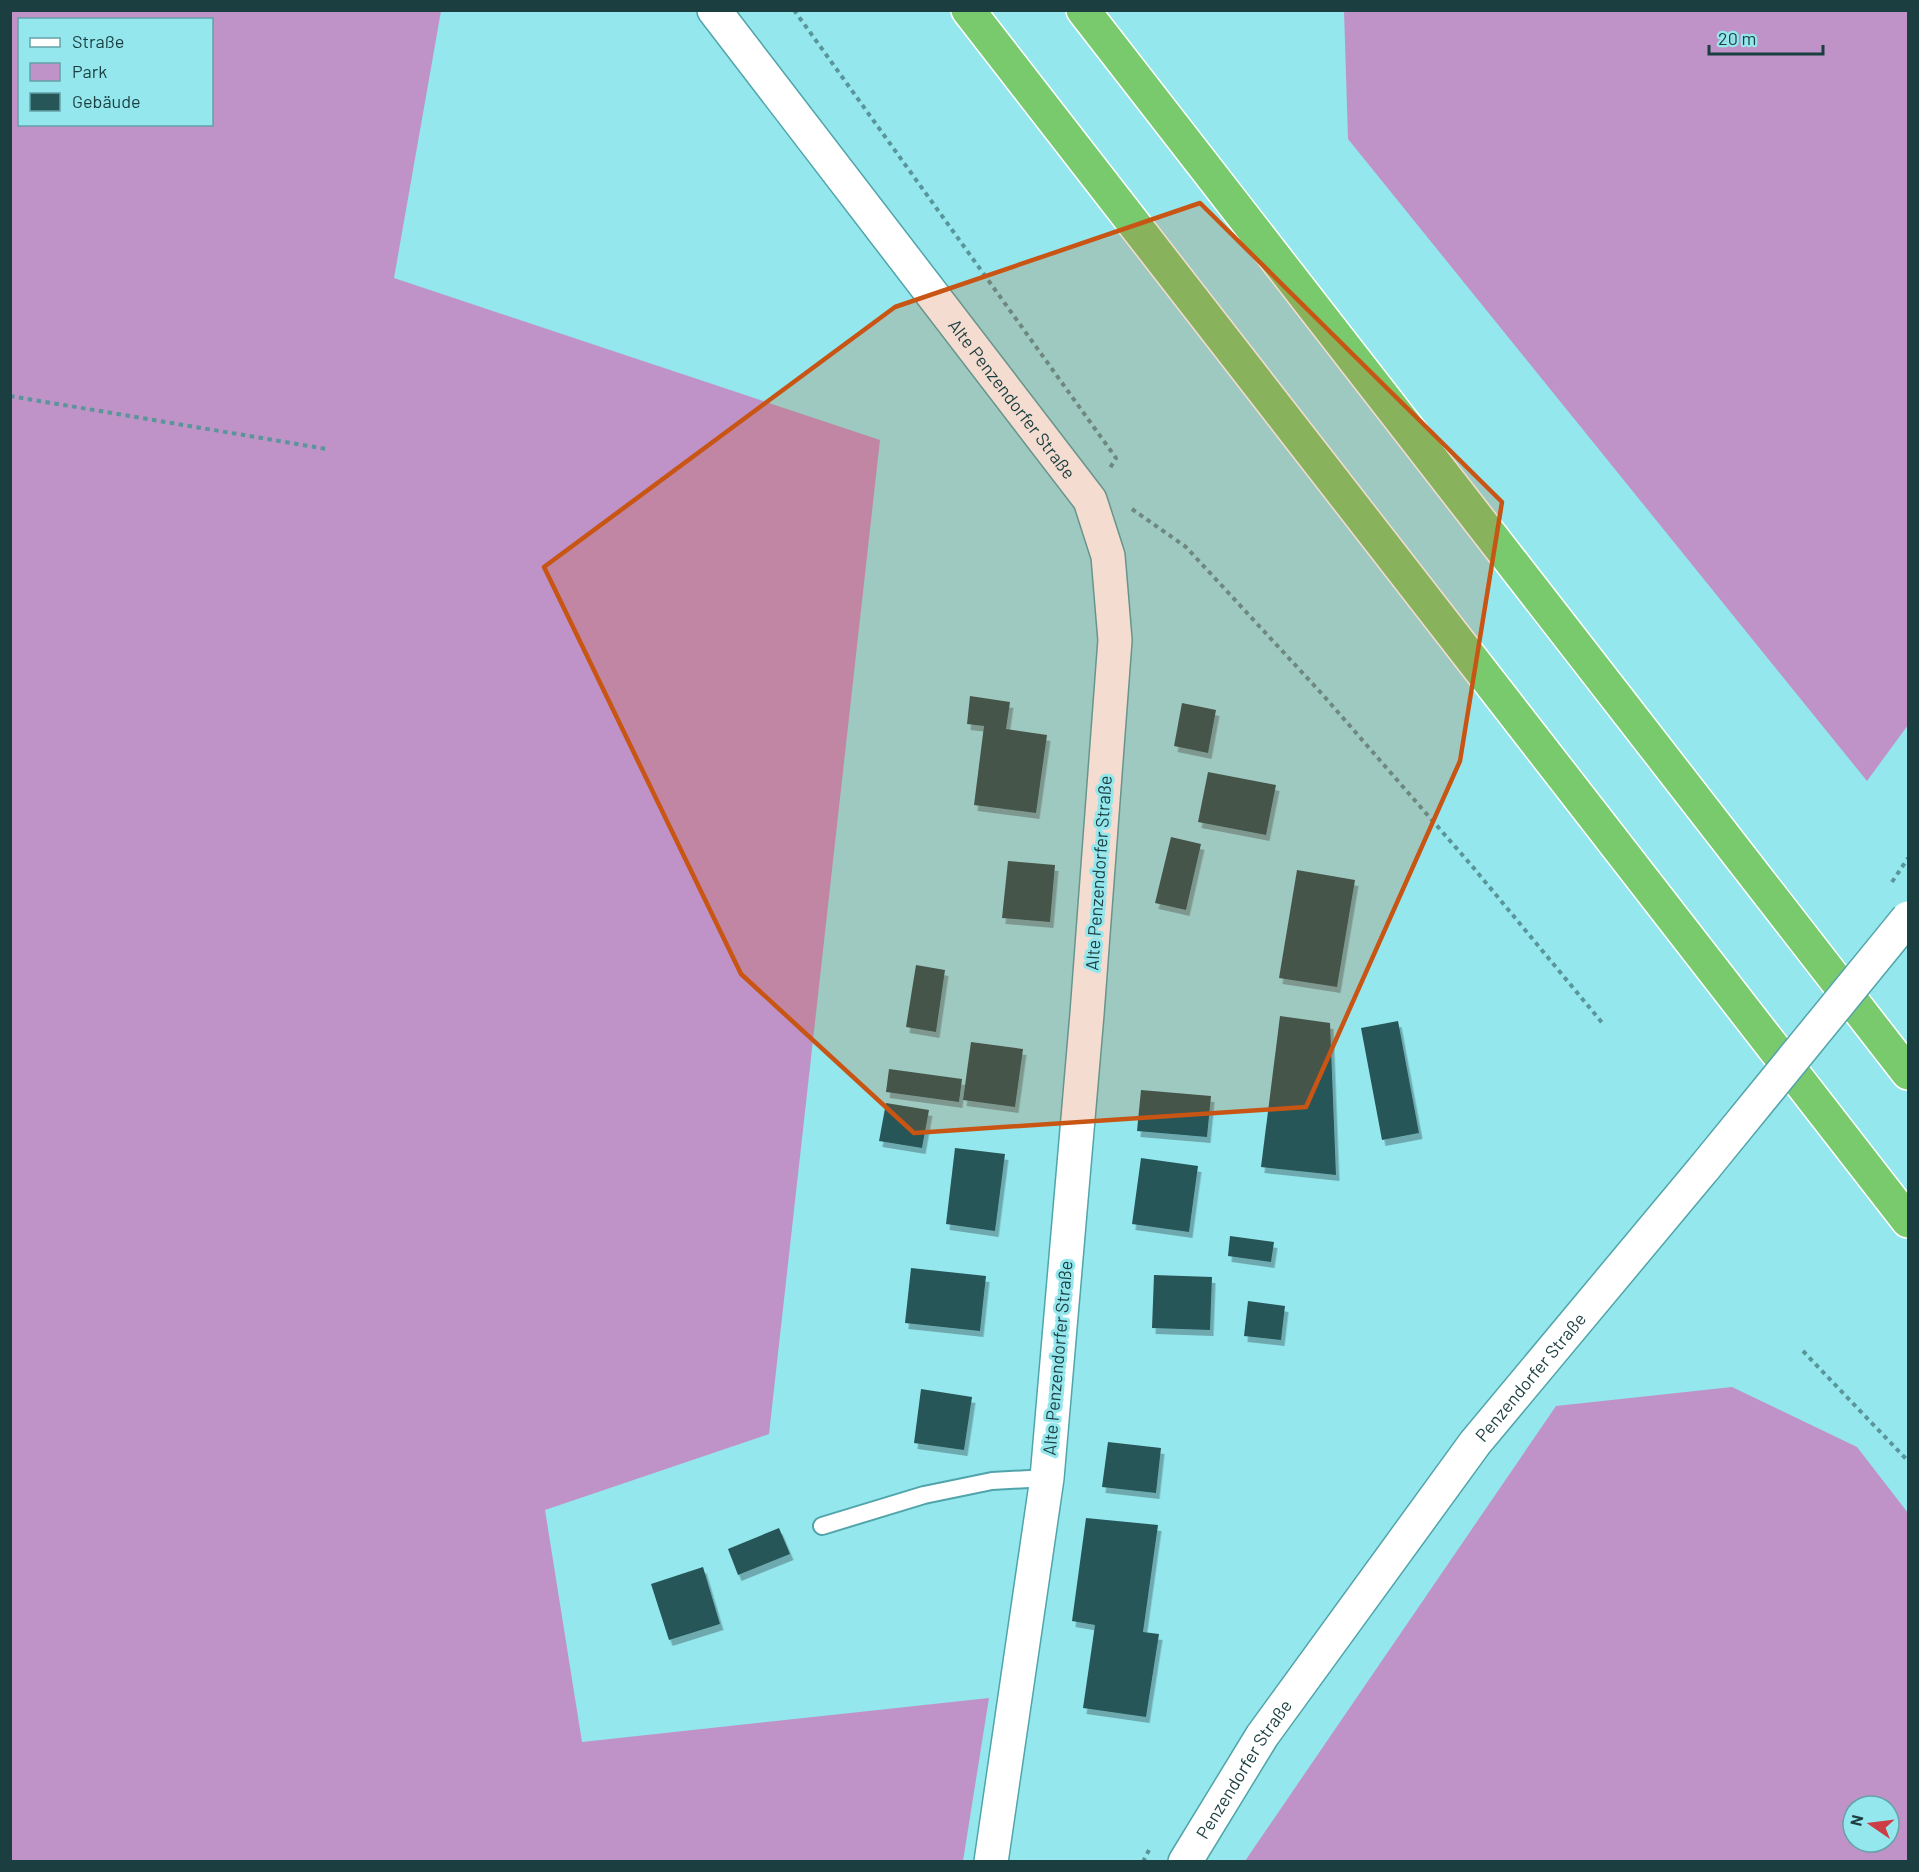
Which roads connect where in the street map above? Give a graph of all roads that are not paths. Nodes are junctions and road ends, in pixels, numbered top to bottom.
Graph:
1 (714, 10) edge
2 (968, 10) edge
3 (1083, 10) edge
4 (1908, 918) edge
5 (1908, 1073) edge
6 (1908, 1221) edge
7 (1047, 1478) junction
8 (822, 1526) dead end
9 (991, 1862) edge
10 (1185, 1862) edge

1 - 7 street, Alte Penzendorfer Straße
2 - 6 highway
3 - 5 highway
4 - 10 street, Penzendorfer Straße, bridge
7 - 8 lane
7 - 9 street, Alte Penzendorfer Straße

